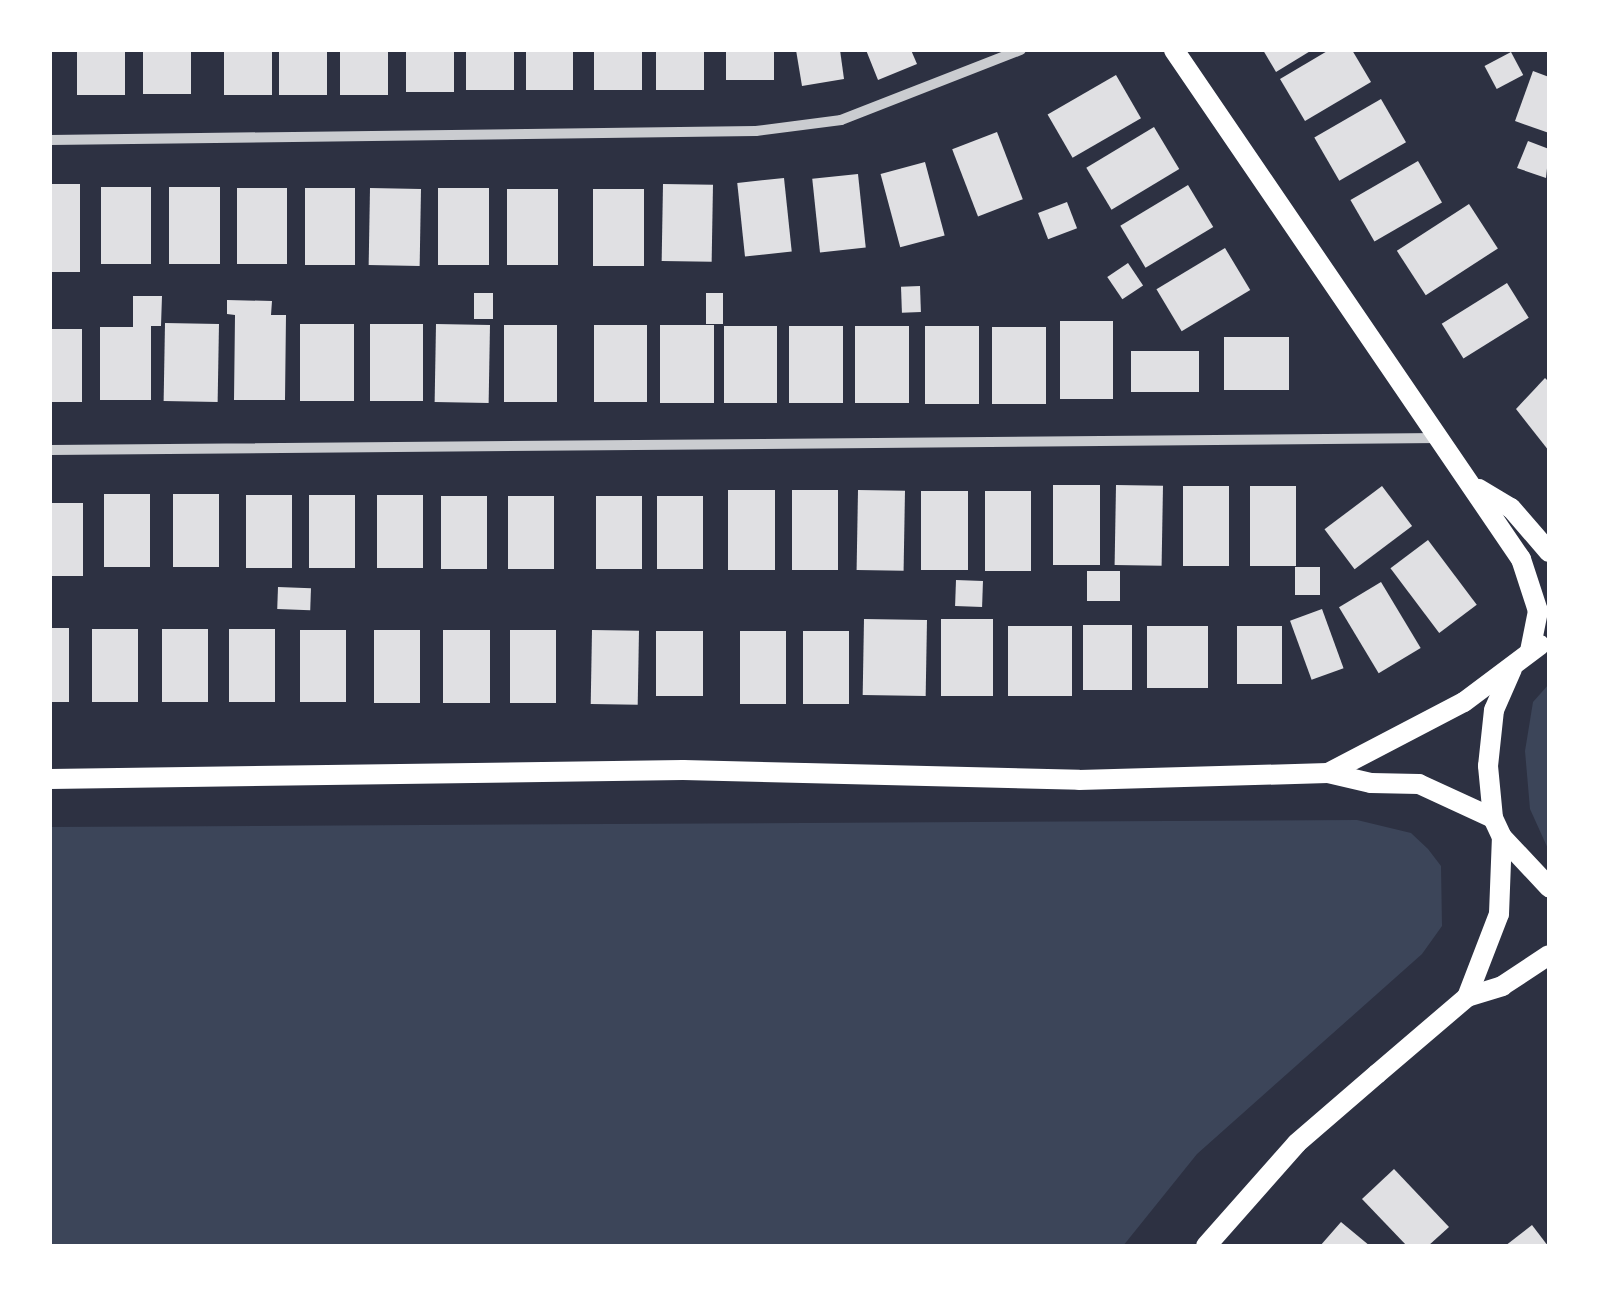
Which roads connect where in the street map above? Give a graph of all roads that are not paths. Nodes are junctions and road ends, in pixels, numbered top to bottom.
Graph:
1 (1020, 50) edge
2 (1174, 50) edge
3 (50, 140) edge
4 (1440, 438) junction
5 (50, 450) edge
6 (1479, 489) junction
7 (1549, 552) edge
8 (1549, 640) edge
9 (1530, 651) junction
10 (1514, 666) junction
11 (1328, 772) junction
12 (50, 779) edge
13 (1498, 828) junction
14 (1549, 886) edge
15 (1549, 955) edge
16 (1467, 997) junction
17 (1206, 1246) edge

1 - 3 street
2 - 4 main road
4 - 5 street
4 - 6 main road
6 - 7 main road
6 - 9 main road
8 - 9 main road
9 - 10 main road
10 - 11 main road
10 - 13 main road
11 - 12 main road
11 - 13 main road
13 - 14 main road
13 - 16 main road
15 - 16 main road
16 - 17 main road

